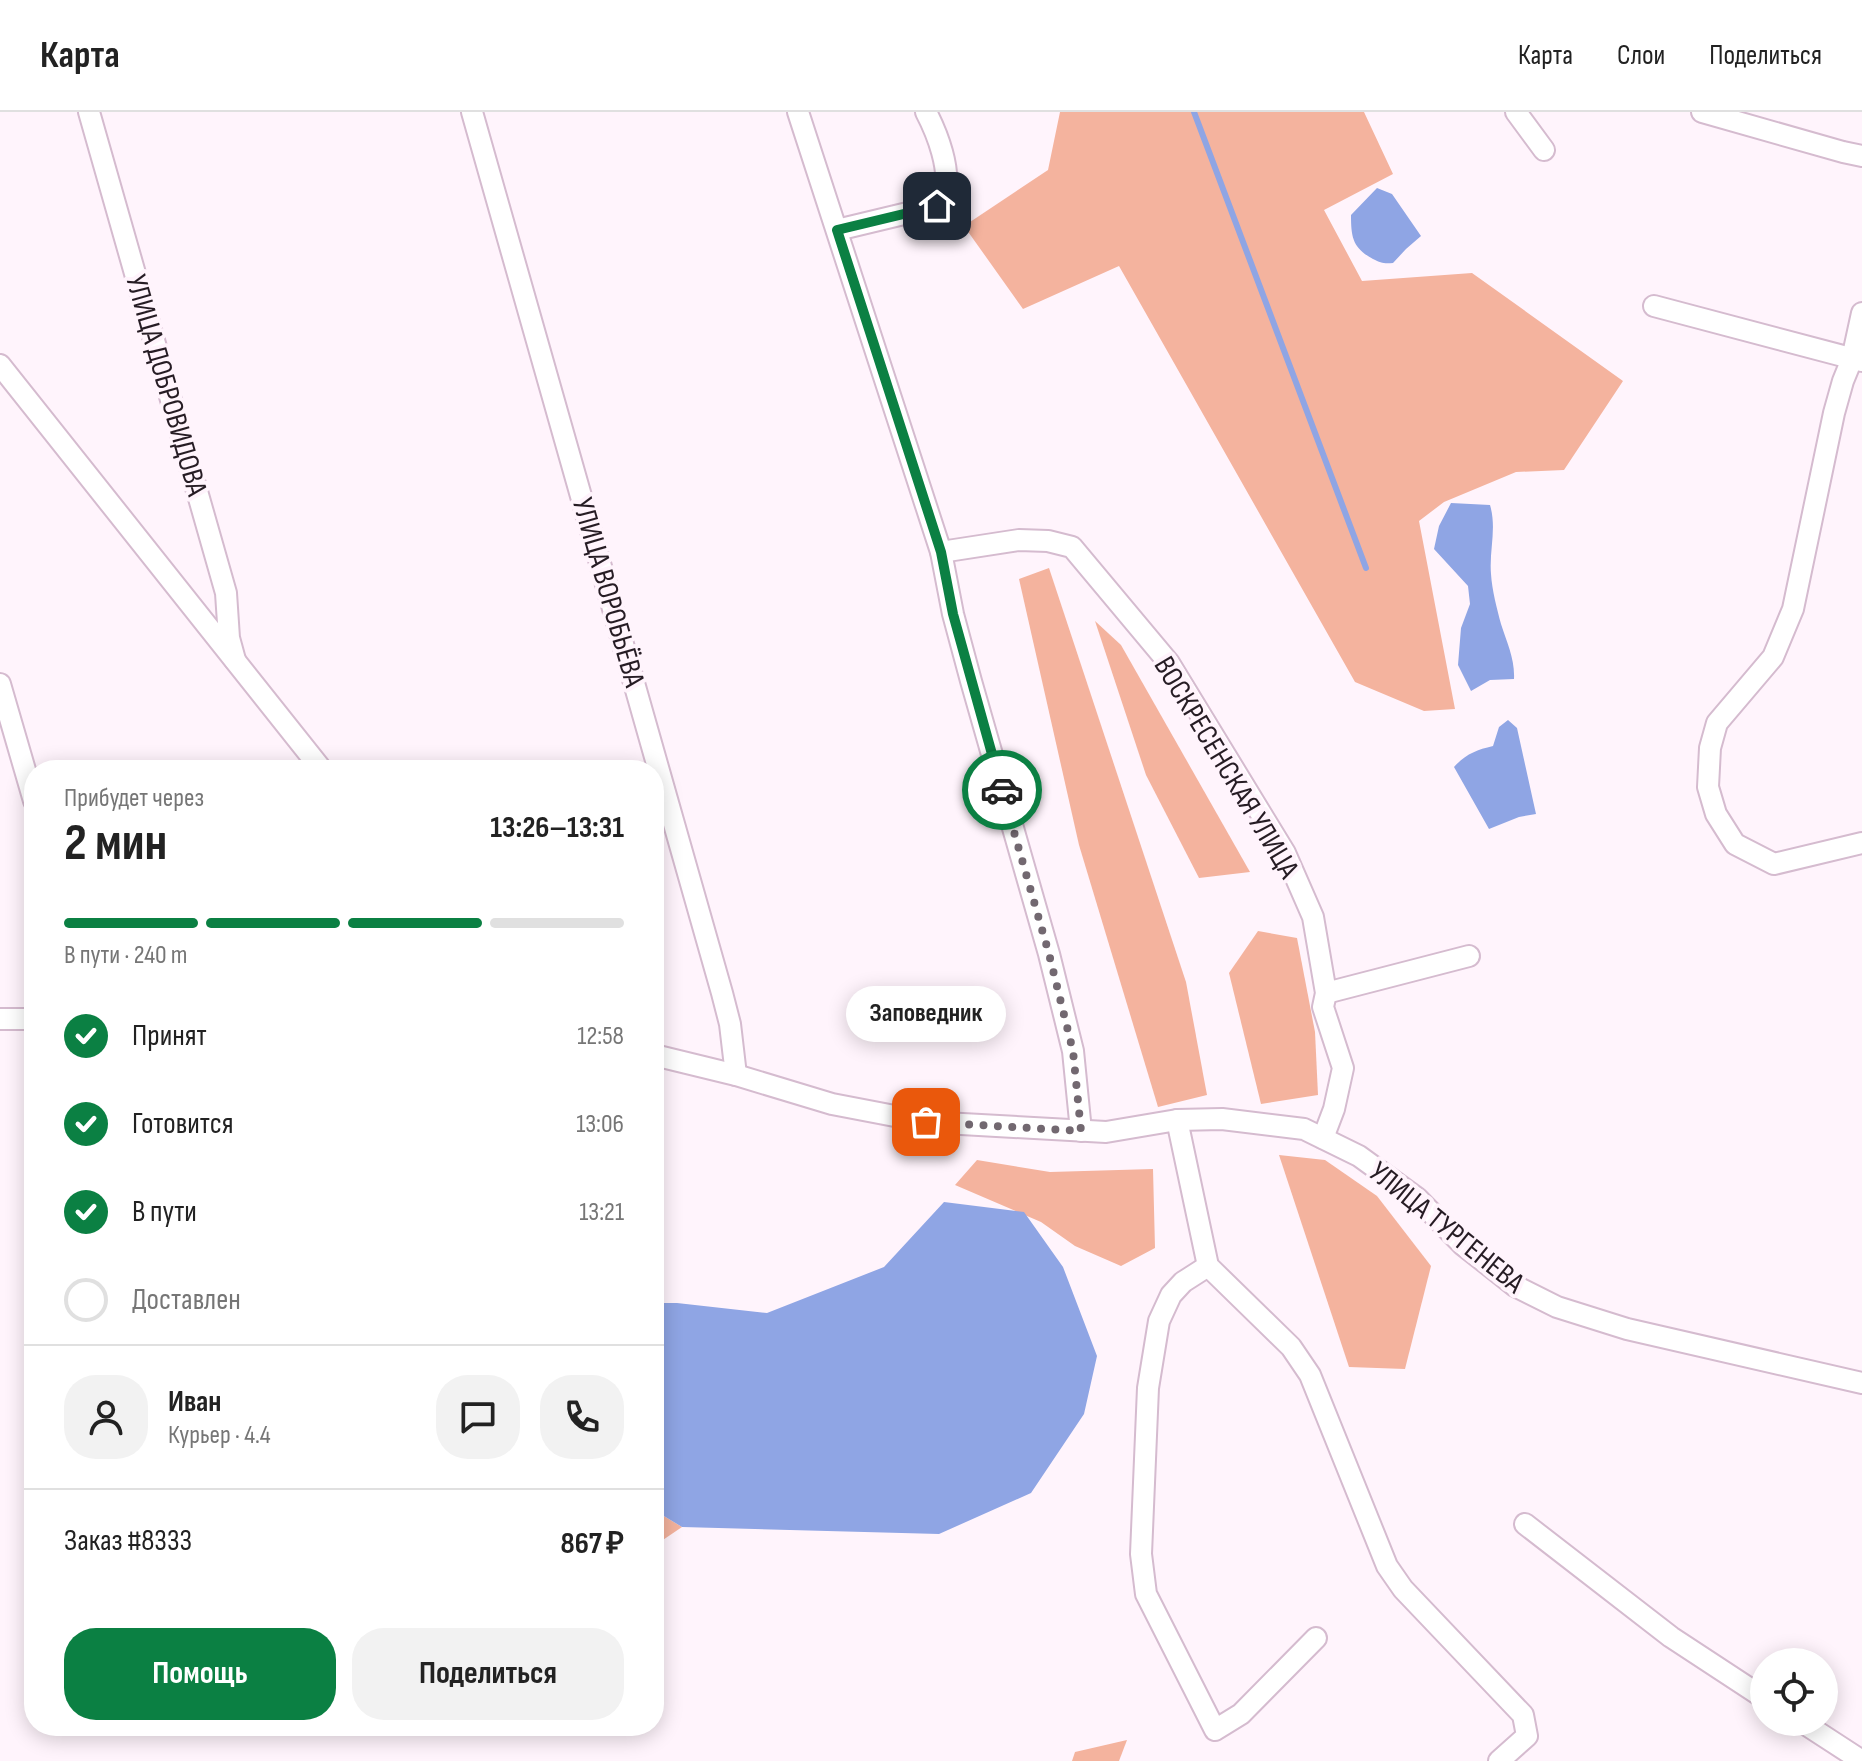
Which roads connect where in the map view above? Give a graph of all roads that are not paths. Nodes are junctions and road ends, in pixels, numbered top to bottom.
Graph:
1 (89, 112) edge
2 (472, 112) edge
3 (798, 112) edge
4 (926, 112) edge
5 (1516, 112) edge
6 (1702, 112) edge
7 (1544, 150) dead end
8 (1862, 156) edge
9 (837, 230) junction
10 (1654, 306) dead end
11 (1862, 313) edge
12 (1857, 360) edge
13 (0, 365) edge
14 (941, 552) junction
15 (235, 660) junction
16 (0, 684) edge
17 (314, 760) edge
18 (656, 760) edge
19 (24, 767) edge
20 (664, 789) edge
21 (1862, 843) edge
22 (1469, 956) dead end
23 (1326, 993) junction
24 (0, 1019) edge
25 (24, 1019) edge
26 (664, 1057) edge
27 (736, 1075) junction
28 (1177, 1120) junction
29 (1081, 1131) junction
30 (1323, 1138) junction
31 (1208, 1266) junction
32 (1862, 1383) edge
33 (1525, 1524) dead end
34 (1316, 1638) dead end
35 (1750, 1689) edge
36 (1824, 1736) edge
37 (1499, 1761) edge
38 (1862, 1761) edge

1 - 15 street, УЛИЦА ДОБРОВИДОВА
2 - 18 street, УЛИЦА ВОРОБЬЁВА
3 - 9 street
4 - 9 street
5 - 7 street
6 - 8 street
9 - 14 street
10 - 12 street
11 - 12 street
12 - 21 street
13 - 15 street, УЛИЦА ДОБРОВИДОВА
14 - 23 street, ВОСКРЕСЕНСКАЯ УЛИЦА
14 - 29 street
15 - 17 street, УЛИЦА ДОБРОВИДОВА
16 - 19 street
20 - 27 street, УЛИЦА ВОРОБЬЁВА
22 - 23 street
23 - 30 street, ВОСКРЕСЕНСКАЯ УЛИЦА
24 - 25 street
26 - 27 street, УЛИЦА ТУРГЕНЕВА
27 - 29 street, УЛИЦА ТУРГЕНЕВА
28 - 29 street, УЛИЦА ТУРГЕНЕВА
28 - 30 street, УЛИЦА ТУРГЕНЕВА
28 - 31 street
30 - 32 street, УЛИЦА ТУРГЕНЕВА
31 - 34 street
31 - 37 street
33 - 35 street
36 - 38 street

